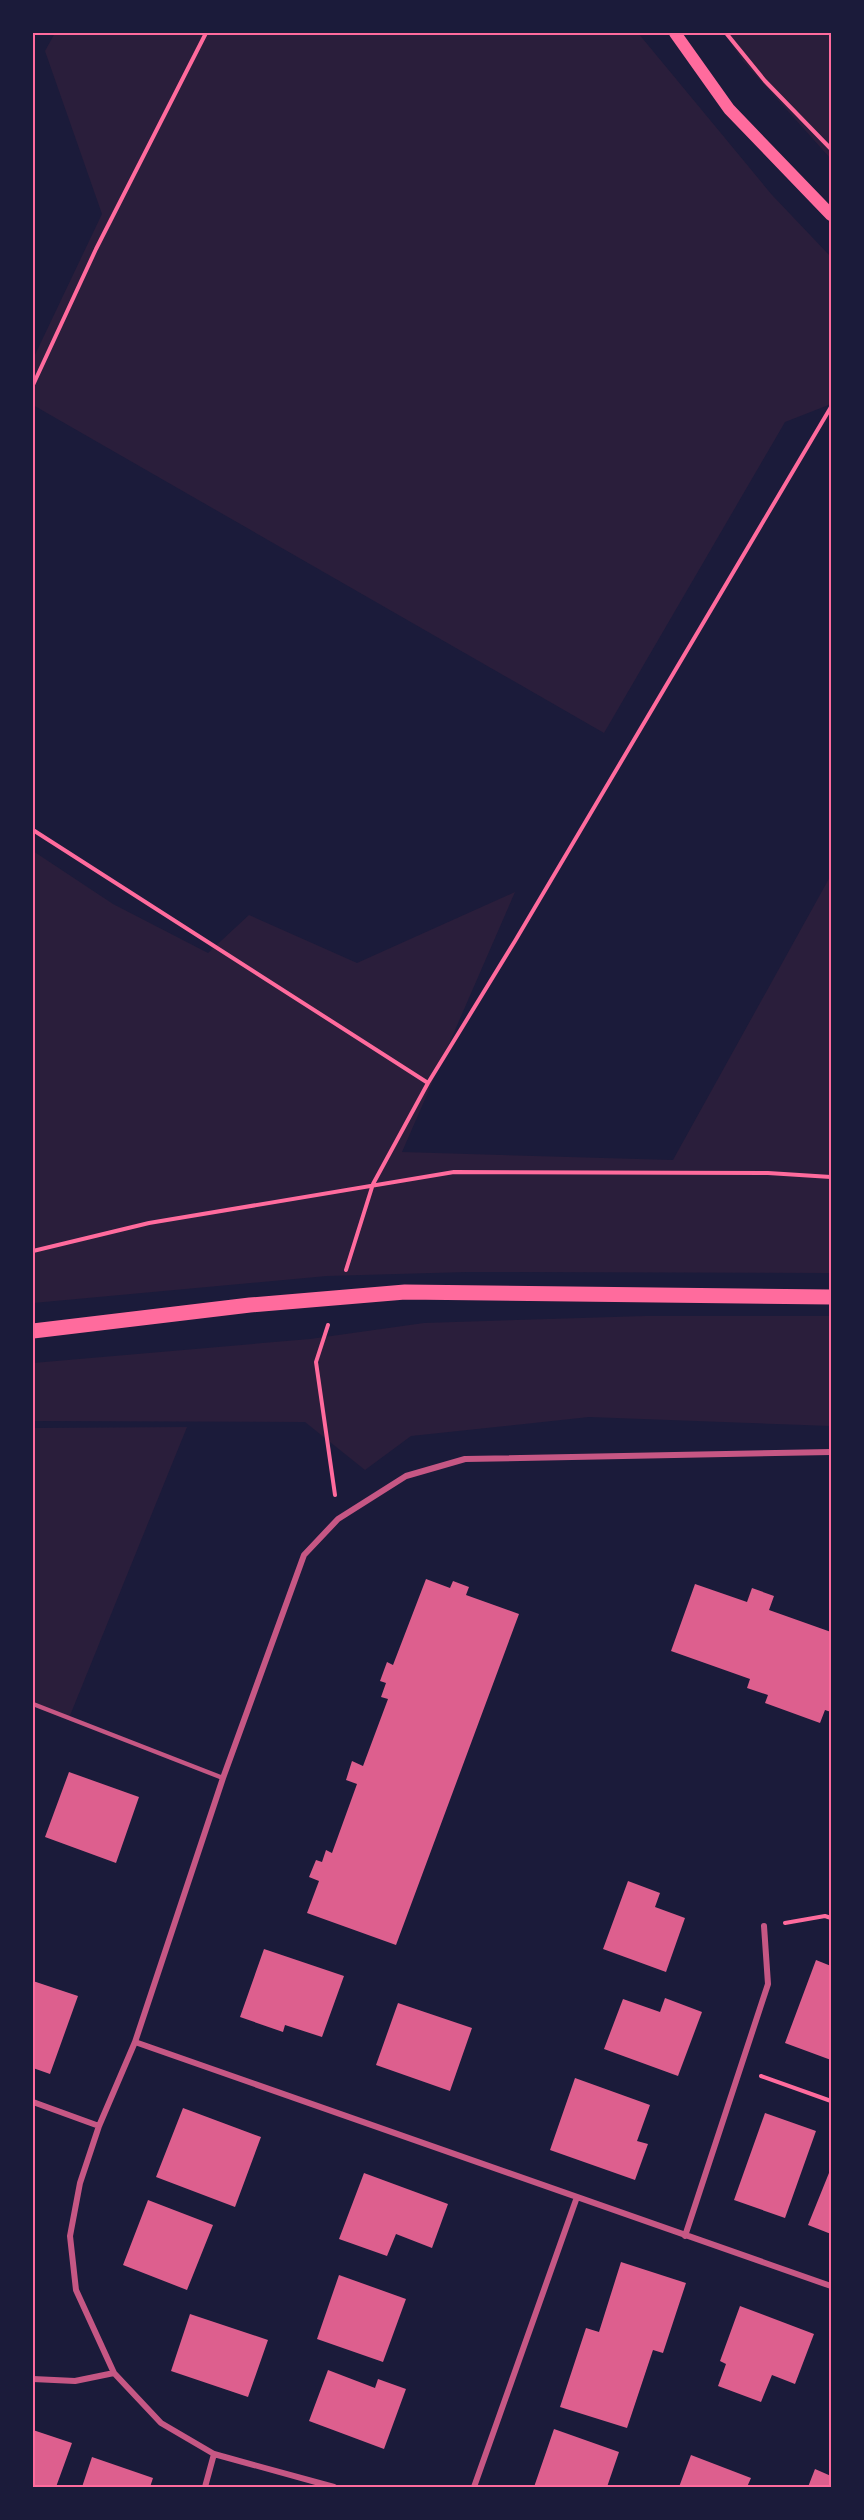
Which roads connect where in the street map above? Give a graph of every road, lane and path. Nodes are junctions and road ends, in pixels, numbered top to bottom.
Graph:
1 (206, 33) edge
2 (675, 33) edge
3 (726, 33) edge
4 (831, 149) edge
5 (831, 215) edge
6 (33, 385) edge
7 (831, 407) edge
8 (33, 830) edge
9 (831, 1177) edge
10 (33, 1251) edge
11 (831, 1297) edge
12 (33, 1331) edge
13 (831, 1452) edge
14 (33, 1704) edge
15 (223, 1778) junction
16 (831, 1918) edge
17 (764, 1926) joint
18 (135, 2042) junction
19 (742, 2069) junction
20 (831, 2101) edge
21 (33, 2102) edge
22 (99, 2126) junction
23 (577, 2197) junction
24 (685, 2236) junction
25 (831, 2286) edge
26 (114, 2373) junction
27 (33, 2379) edge
28 (214, 2454) junction
29 (205, 2487) edge
30 (334, 2487) edge
31 (474, 2487) edge

1 - 6 path
2 - 5 main road
3 - 4 path
7 - 8 path
9 - 10 path
11 - 12 main road
13 - 15 street
14 - 15 lane
15 - 18 street
16 - 17 path
17 - 19 street
18 - 22 street
18 - 23 street
19 - 20 path
19 - 24 street
21 - 22 street
22 - 26 street
23 - 24 street
23 - 31 street
24 - 25 street
26 - 27 street
26 - 28 street
28 - 29 street
28 - 30 street

